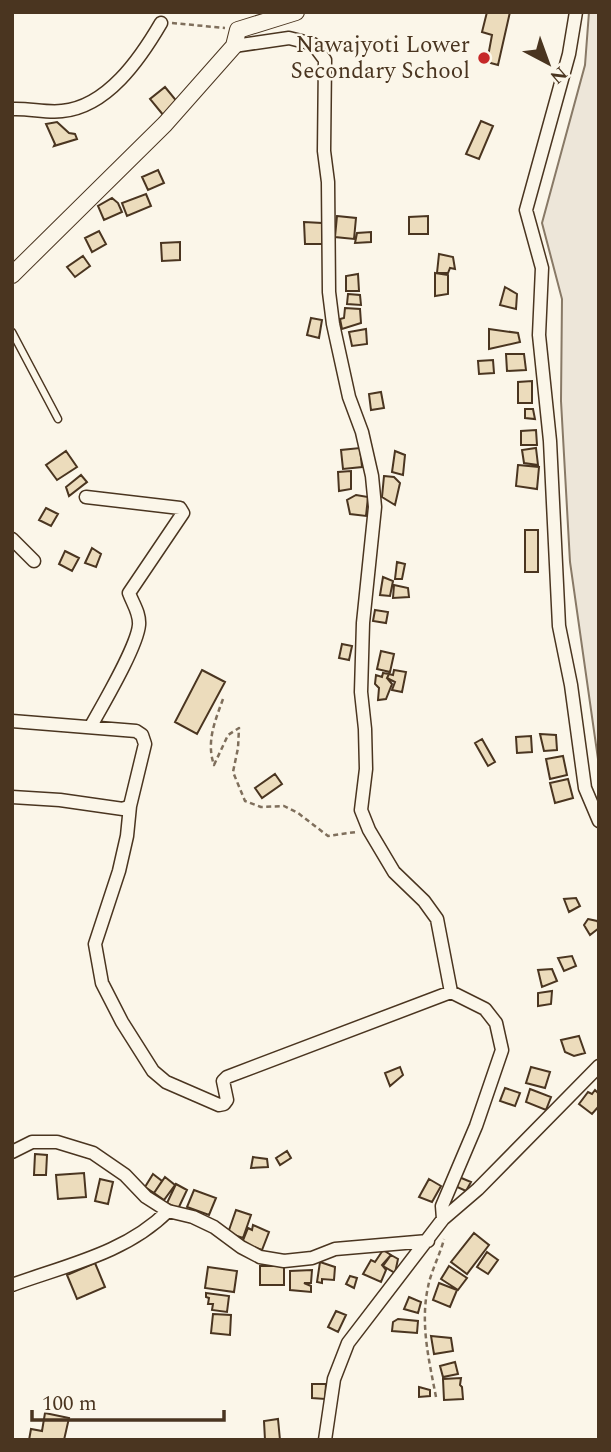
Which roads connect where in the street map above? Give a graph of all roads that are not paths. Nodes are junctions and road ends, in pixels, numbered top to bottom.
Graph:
1 (296, 12) edge
2 (576, 12) edge
3 (161, 23) road end
4 (236, 38) junction
5 (12, 108) edge
6 (12, 275) edge
7 (12, 332) edge
8 (58, 419) dead end
9 (86, 497) dead end
10 (12, 539) edge
11 (34, 561) dead end
12 (12, 721) edge
13 (91, 726) junction
14 (12, 797) edge
15 (130, 806) junction
16 (599, 821) edge
17 (451, 992) junction
18 (599, 1066) edge
19 (12, 1152) edge
20 (168, 1211) junction
21 (443, 1219) junction
22 (428, 1241) junction
23 (12, 1284) edge
24 (325, 1440) edge

1 - 4 street
2 - 16 street
3 - 5 street
4 - 6 street
4 - 17 street
7 - 8 lane
9 - 13 street
10 - 11 street
12 - 13 street
13 - 15 street
14 - 15 street
15 - 17 street
17 - 21 street
18 - 21 street
19 - 20 street
20 - 22 street
20 - 23 street
21 - 22 street
22 - 24 street

